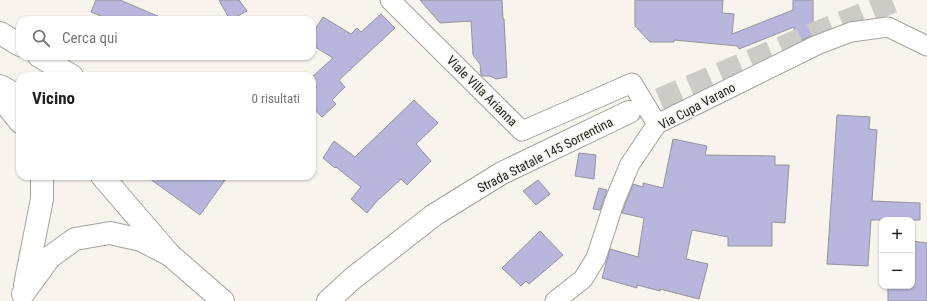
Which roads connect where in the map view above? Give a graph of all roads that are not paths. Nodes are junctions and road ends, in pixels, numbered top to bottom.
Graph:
1 (390, 0) edge
2 (0, 33) edge
3 (16, 43) edge
4 (927, 46) edge
5 (46, 60) edge
6 (65, 72) edge
7 (0, 86) edge
8 (16, 95) edge
9 (0, 97) edge
10 (629, 112) tunnel mouth
11 (16, 117) edge
12 (657, 124) junction
13 (42, 180) edge
14 (105, 180) edge
15 (170, 255) junction
16 (22, 297) edge
17 (223, 301) edge
18 (328, 301) edge
19 (555, 301) edge

1 - 12 street, Viale Villa Arianna
2 - 3 main road
4 - 12 street, Via Cupa Varano
5 - 6 main road
7 - 8 main road
9 - 11 main road
10 - 18 main road, Strada Statale 145 Sorrentina
12 - 19 street, Via Cupa Varano
13 - 16 main road
14 - 15 main road
15 - 16 main road
15 - 17 main road

